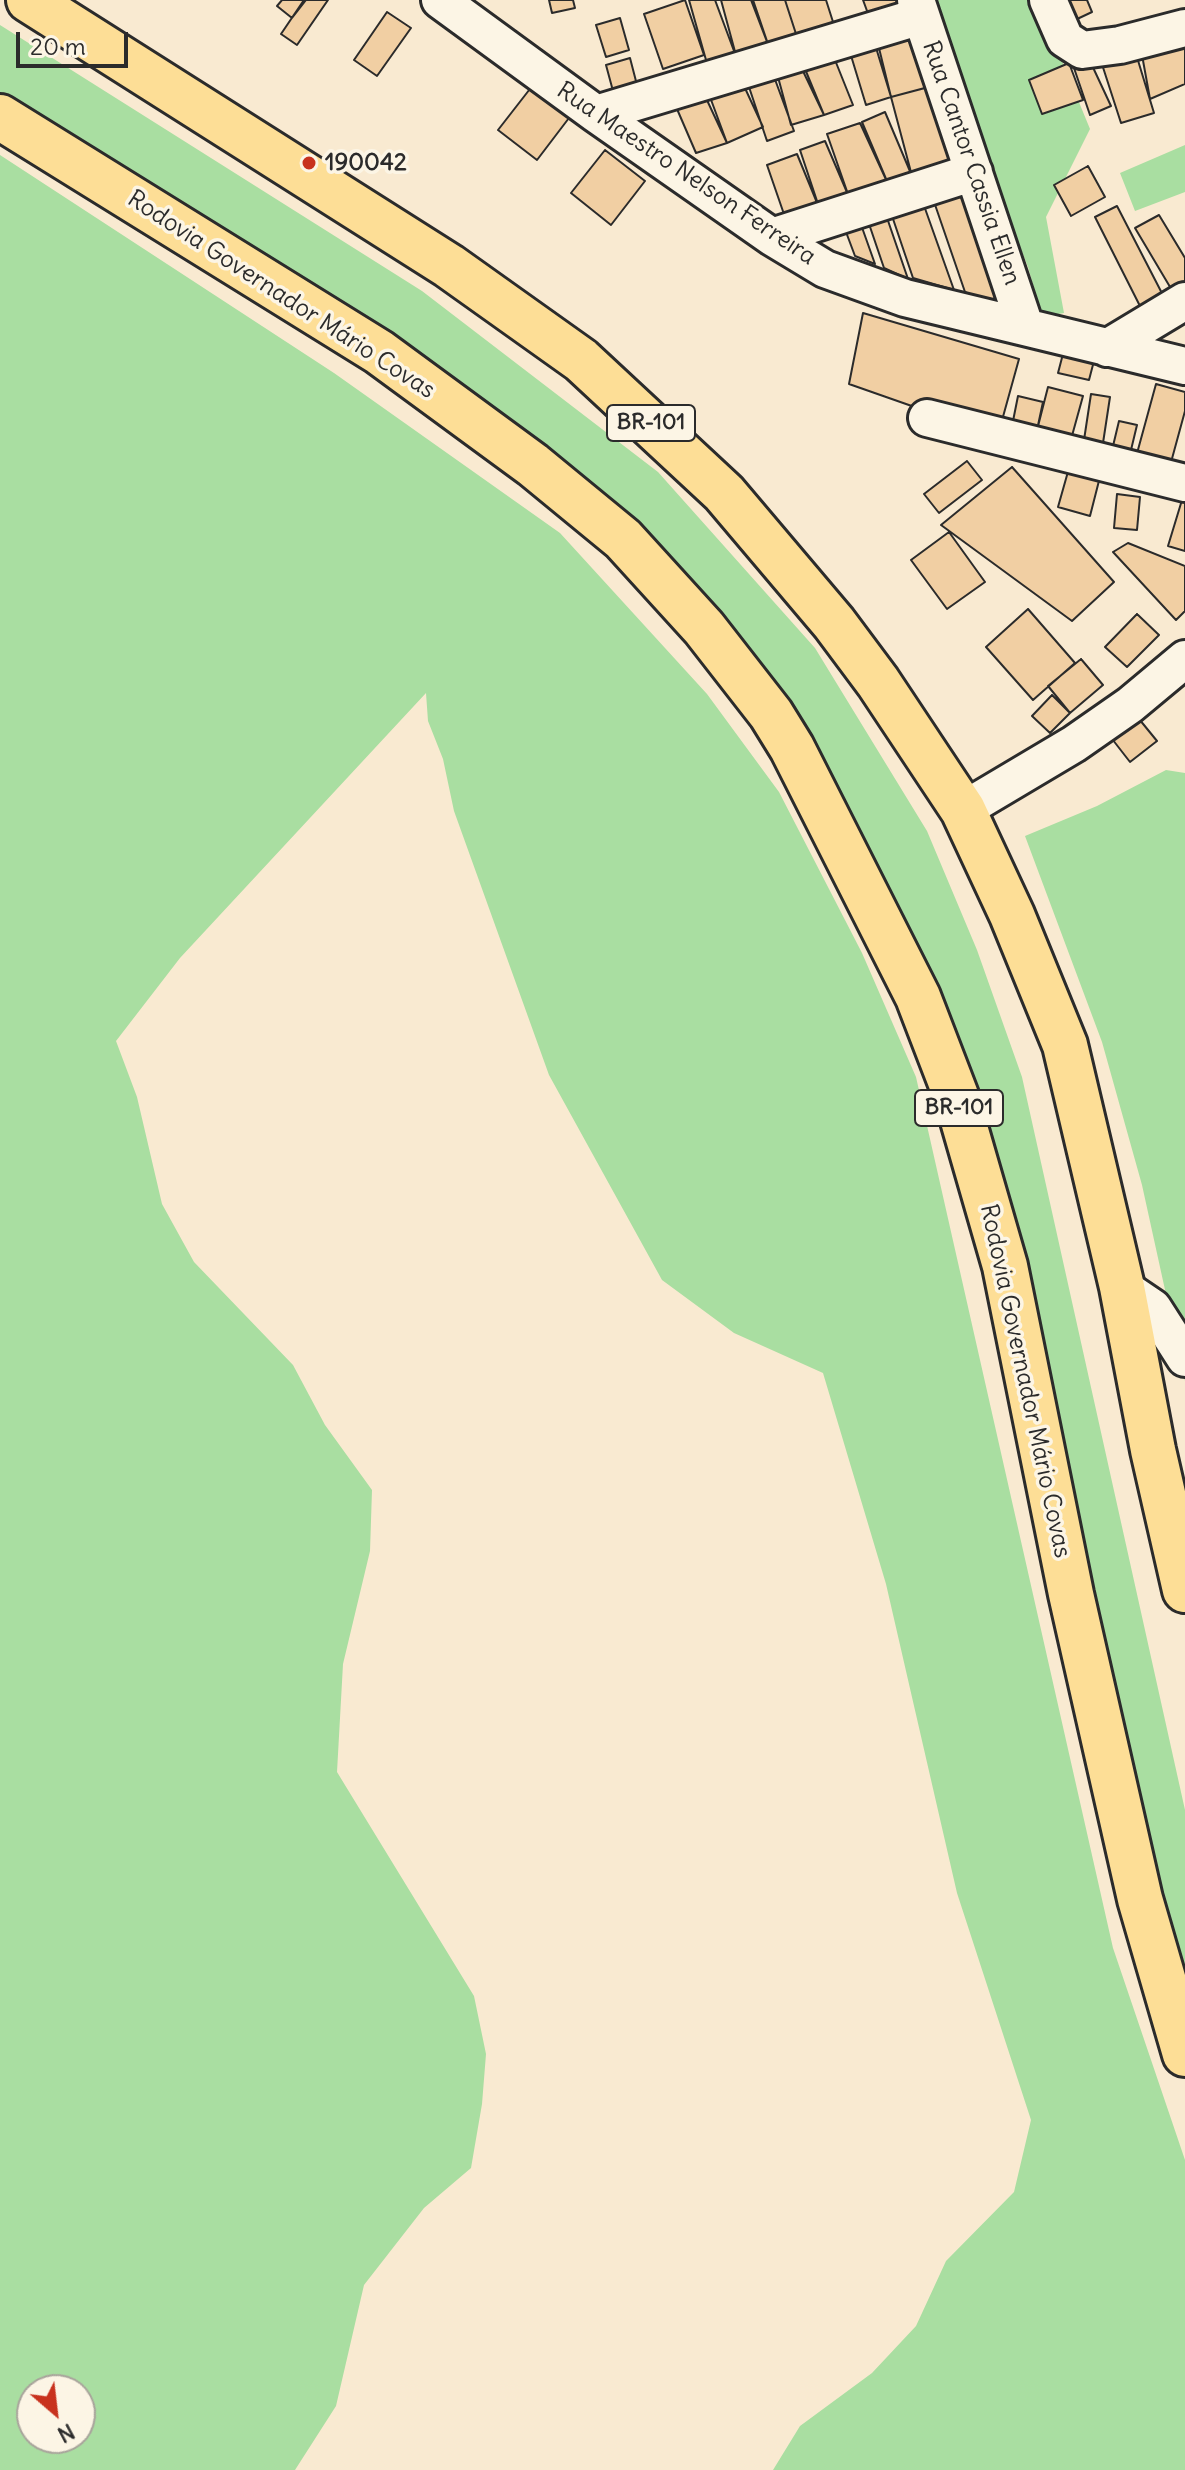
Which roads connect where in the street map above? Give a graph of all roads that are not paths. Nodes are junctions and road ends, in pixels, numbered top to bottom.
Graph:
1 (29, 0) edge
2 (440, 0) edge
3 (1048, 0) edge
4 (919, 8) edge
5 (1185, 28) edge
6 (596, 114) junction
7 (0, 117) edge
8 (974, 172) junction
9 (772, 237) junction
10 (1185, 301) edge
11 (1025, 326) junction
12 (1107, 348) junction
13 (1185, 366) edge
14 (927, 418) dead end
15 (1185, 483) edge
16 (1185, 659) edge
17 (963, 810) junction
18 (1122, 1287) junction
19 (1185, 1358) edge
20 (1185, 1590) edge
21 (1185, 2054) edge

1 - 17 highway, BR-101
2 - 6 street, Rua Maestro Nelson Ferreira
3 - 5 street
4 - 6 street
4 - 8 street, Rua Cantor Cassia Ellen
6 - 9 street, Rua Maestro Nelson Ferreira
7 - 21 highway, Rodovia Governador Mário Covas / BR-101
8 - 9 street
8 - 11 street, Rua Cantor Cassia Ellen
9 - 11 street, Rua Maestro Nelson Ferreira
10 - 12 street
11 - 12 street, Rua Maestro Nelson Ferreira
12 - 13 street, Rua Maestro Nelson Ferreira
14 - 15 street
16 - 17 street
17 - 18 highway, BR-101
18 - 19 street
18 - 20 highway, BR-101

